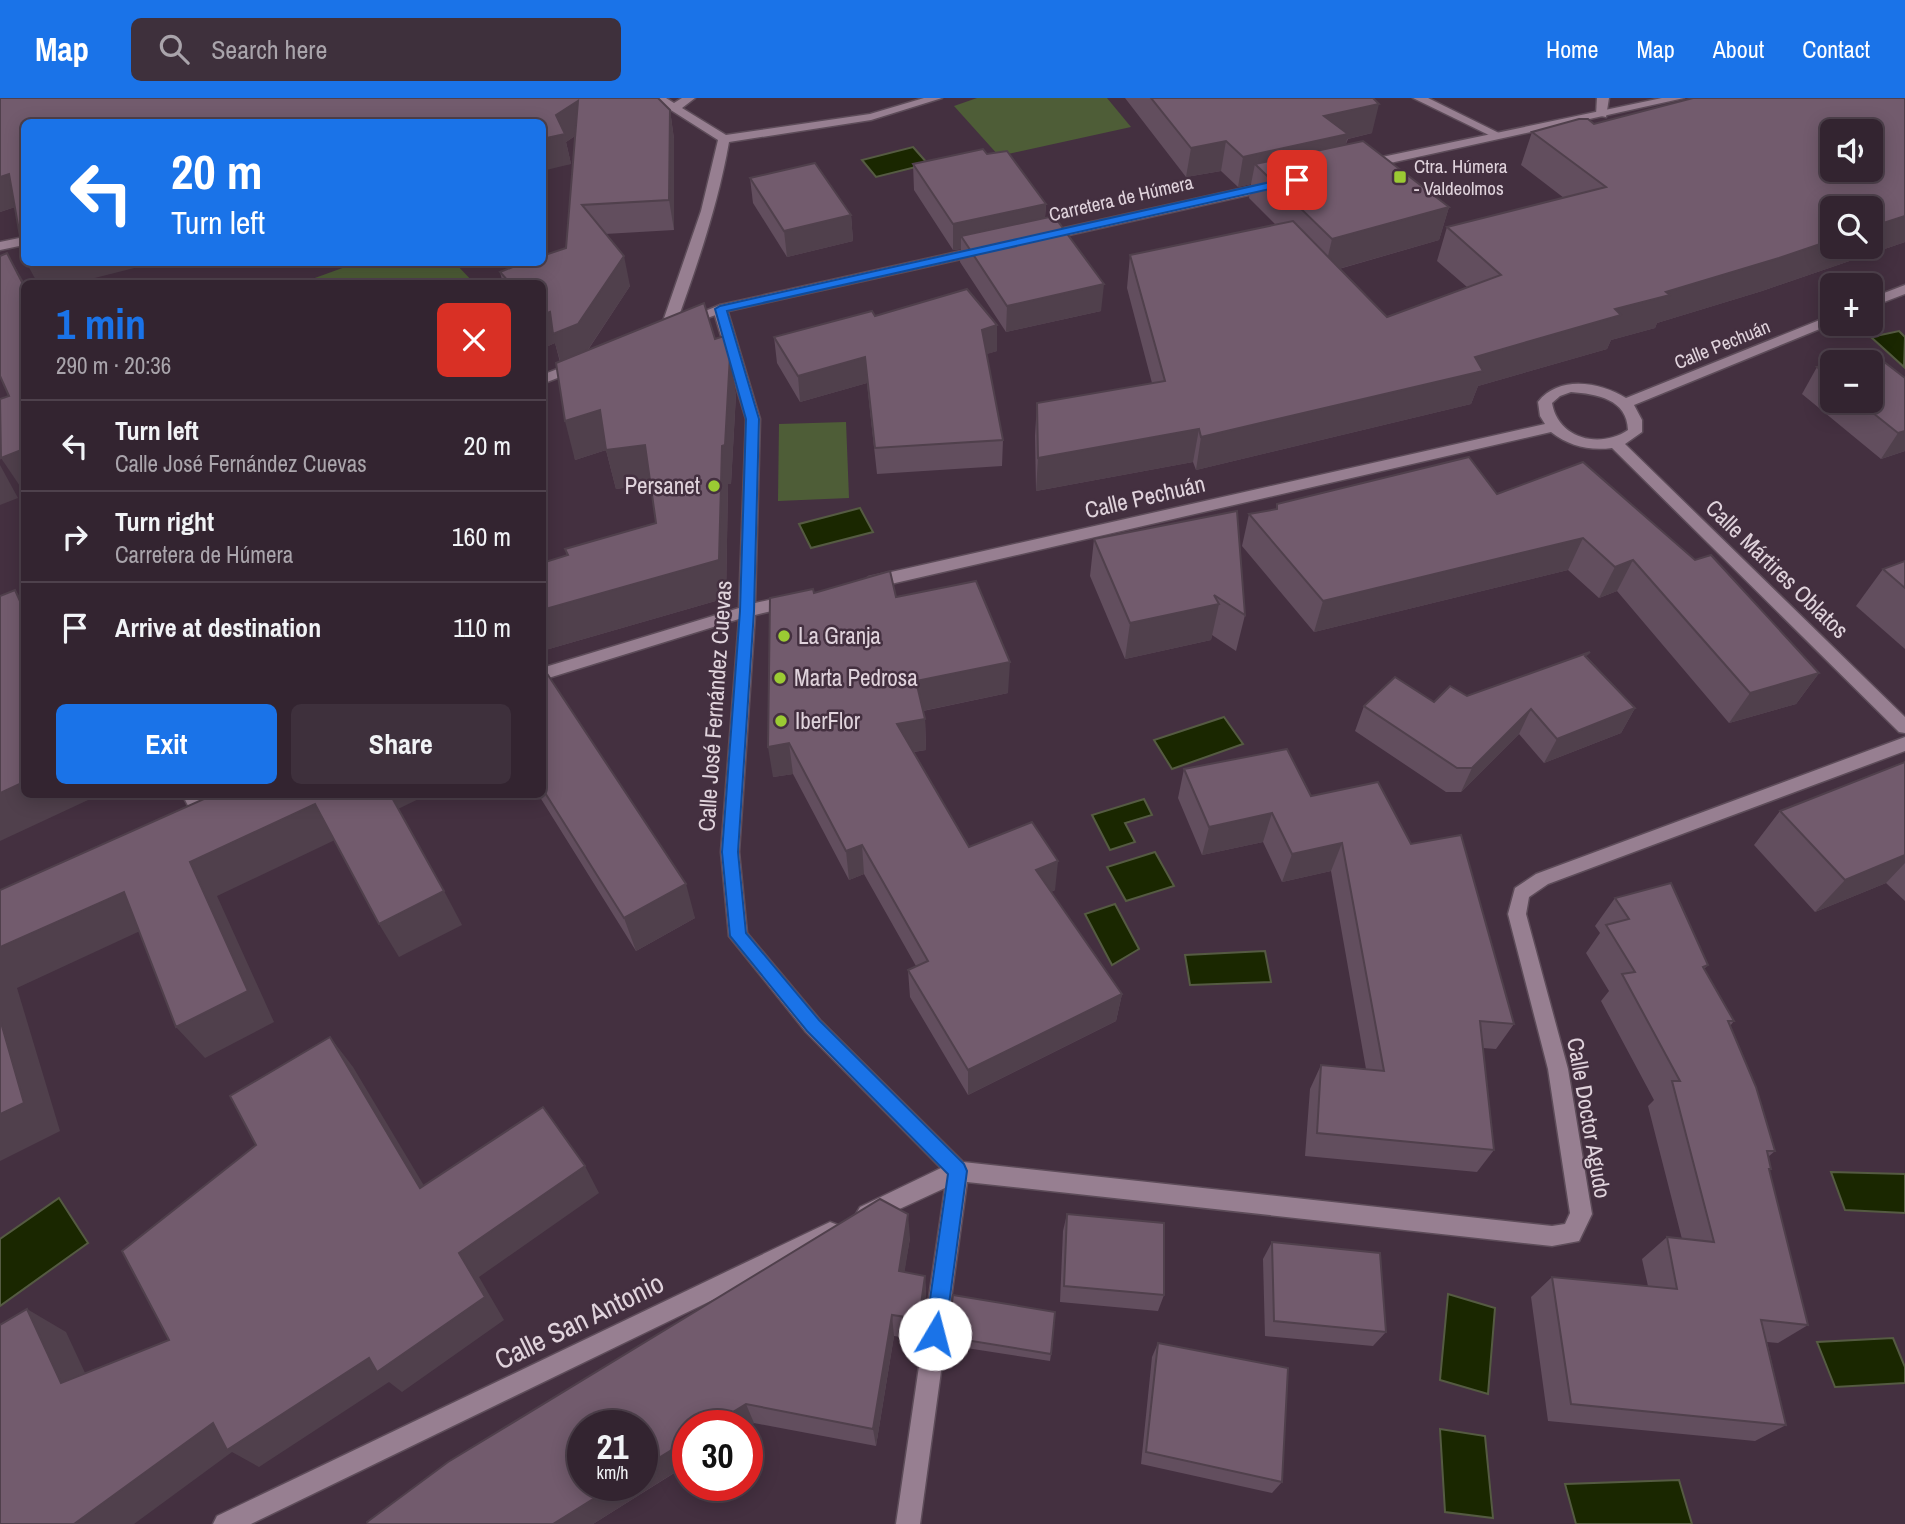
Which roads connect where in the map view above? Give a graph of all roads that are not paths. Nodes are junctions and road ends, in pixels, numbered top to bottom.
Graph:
1 (658, 98) edge
2 (689, 98) edge
3 (936, 98) edge
4 (1419, 98) edge
5 (1603, 98) edge
6 (1678, 98) edge
7 (674, 109) junction
8 (1602, 115) junction
9 (1497, 135) junction
10 (724, 139) junction
11 (1352, 167) edge
12 (1284, 183) edge
13 (1025, 241) edge
14 (21, 242) edge
15 (0, 246) edge
16 (998, 247) edge
17 (1905, 289) edge
18 (1883, 298) edge
19 (720, 309) junction
20 (1820, 324) edge
21 (593, 359) edge
22 (546, 378) edge
23 (1625, 404) junction
24 (1553, 427) junction
25 (1616, 444) junction
26 (854, 586) edge
27 (800, 599) edge
28 (747, 611) junction
29 (546, 673) edge
30 (1905, 727) edge
31 (1905, 744) edge
32 (192, 798) edge
33 (204, 820) edge
34 (958, 1171) junction
35 (225, 1524) edge
36 (908, 1524) edge

1 - 7 street
2 - 7 street
3 - 10 street
4 - 9 street
5 - 8 street
6 - 8 street
7 - 10 street
8 - 9 street
9 - 11 street
10 - 19 street
12 - 13 street, Carretera de Húmera
14 - 15 street
16 - 19 street
17 - 18 street
19 - 28 street, Calle José Fernández Cuevas
20 - 23 street, Calle Pechuán
21 - 22 street
23 - 24 street
23 - 25 street
24 - 25 street
24 - 26 street, Calle Pechuán
25 - 30 street, Calle Mártires Oblatos
27 - 28 street
28 - 29 street
28 - 34 street, Calle José Fernández Cuevas
31 - 34 street, Calle Doctor Agudo
32 - 33 street
34 - 35 street, Calle San Antonio
34 - 36 street

